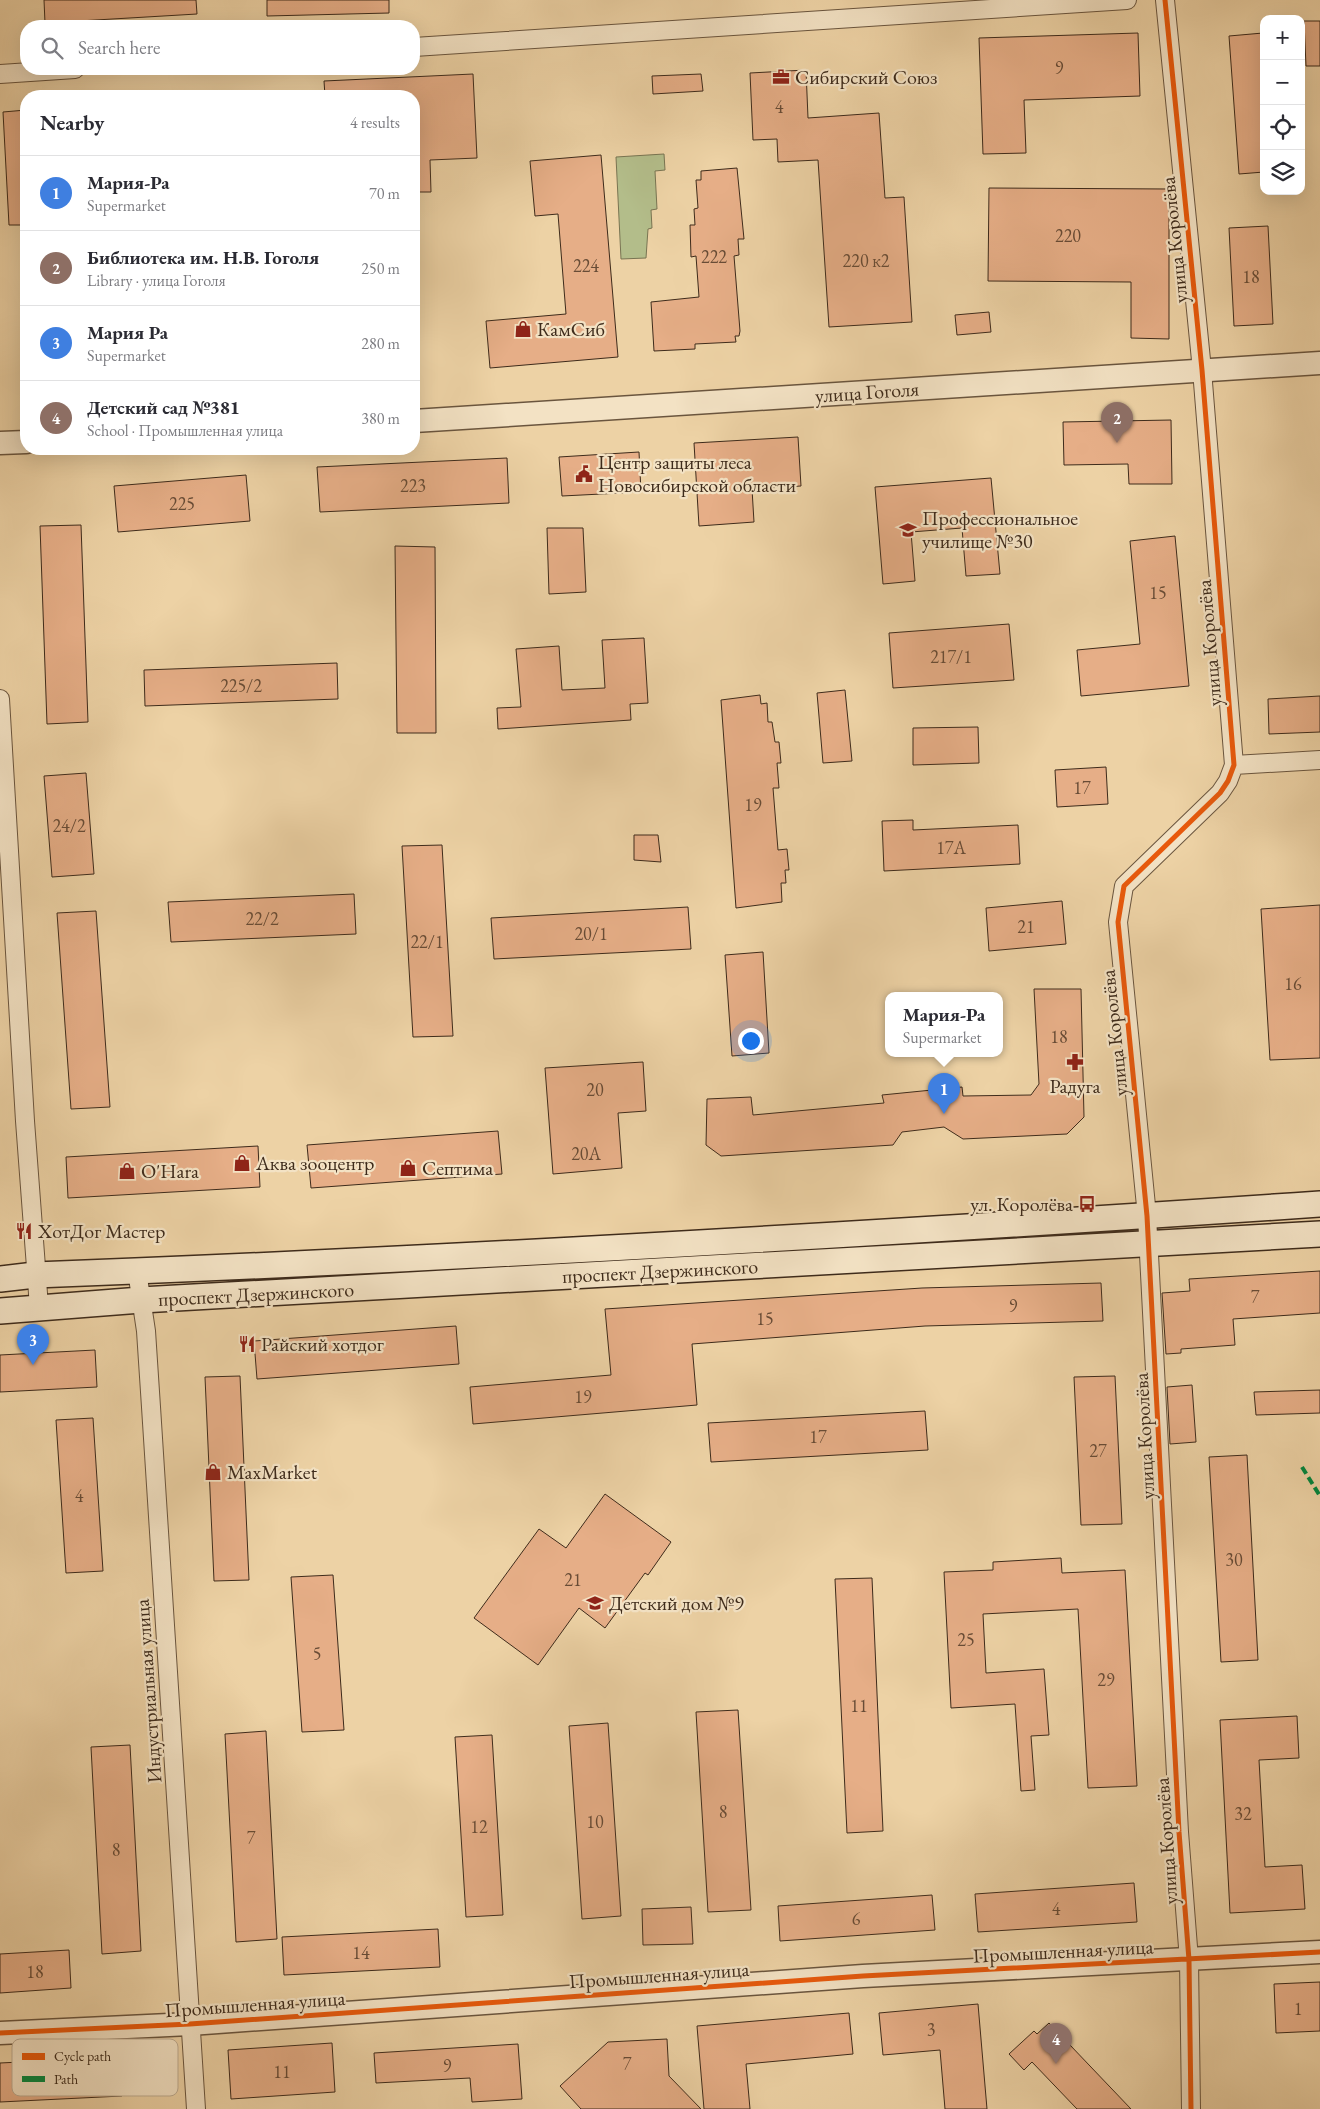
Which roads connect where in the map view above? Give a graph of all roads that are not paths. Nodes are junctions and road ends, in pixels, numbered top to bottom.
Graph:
1 (1127, 0) edge
2 (1165, 0) edge
3 (420, 47) edge
4 (20, 73) edge
5 (0, 74) edge
6 (1320, 363) edge
7 (1202, 370) junction
8 (420, 421) edge
9 (20, 442) edge
10 (0, 443) edge
11 (0, 699) edge
12 (1320, 760) edge
13 (1234, 765) junction
14 (1320, 1204) edge
15 (1147, 1216) junction
16 (1320, 1234) edge
17 (1148, 1243) junction
18 (137, 1271) junction
19 (36, 1275) junction
20 (0, 1279) edge
21 (141, 1300) junction
22 (39, 1308) junction
23 (0, 1310) edge
24 (1320, 1952) edge
25 (1189, 1960) junction
26 (190, 2024) junction
27 (0, 2033) edge
28 (196, 2109) edge
29 (1192, 2109) edge

1 - 3 street
2 - 7 street, улица Королёва
4 - 5 street
6 - 7 street, улица Гоголя
7 - 8 street, улица Гоголя
7 - 13 street, улица Королёва
9 - 10 street
11 - 19 street
12 - 13 street
13 - 15 street, улица Королёва
14 - 15 main road, проспект Дзержинского
15 - 17 street, улица Королёва
15 - 18 main road, проспект Дзержинского
16 - 17 main road, проспект Дзержинского
17 - 21 main road, проспект Дзержинского
17 - 25 street, улица Королёва
18 - 19 main road, проспект Дзержинского
18 - 21 street, Индустриальная улица
19 - 20 main road, проспект Дзержинского
19 - 22 street
21 - 22 main road, проспект Дзержинского
21 - 26 street, Индустриальная улица
22 - 23 main road, проспект Дзержинского
24 - 25 street, Промышленная улица
25 - 26 street, Промышленная улица
25 - 29 street, улица Королёва
26 - 27 street, Промышленная улица
26 - 28 street, Индустриальная улица

